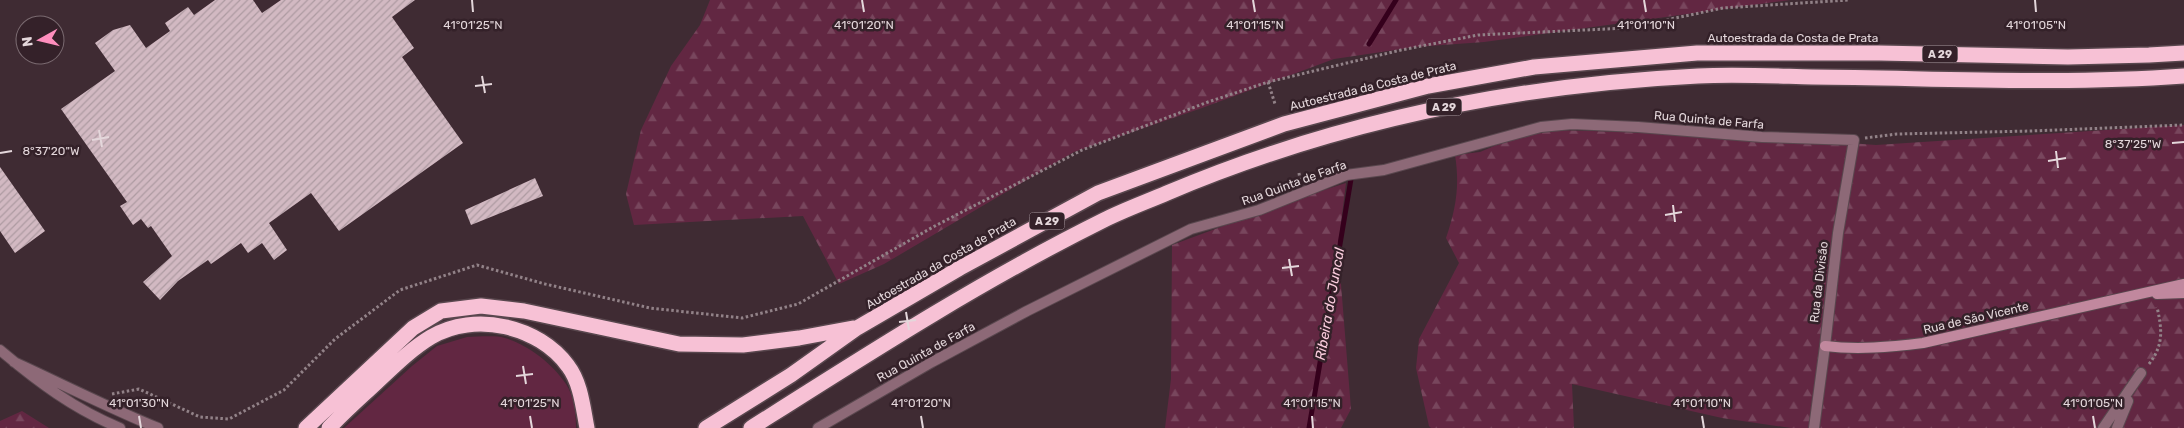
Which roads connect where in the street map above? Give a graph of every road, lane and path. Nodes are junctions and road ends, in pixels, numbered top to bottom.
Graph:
1 (1849, 0) edge
2 (2184, 53) edge
3 (2184, 76) edge
4 (1268, 82) junction
5 (1275, 104) dead end
6 (2184, 125) edge
7 (1854, 140) junction
8 (2184, 284) edge
9 (2184, 293) edge
10 (2131, 294) junction
11 (2154, 294) junction
12 (857, 328) junction
13 (1824, 346) junction
14 (0, 350) edge
15 (14, 362) junction
16 (2142, 374) junction
17 (108, 395) dead end
18 (120, 428) edge
19 (158, 428) edge
20 (306, 428) edge
21 (329, 428) edge
22 (587, 428) edge
23 (706, 428) edge
24 (751, 428) edge
25 (818, 428) edge
26 (1814, 428) edge
27 (2103, 428) edge
28 (2117, 428) edge

1 - 4 path
2 - 12 highway, Autoestrada da Costa de Prata / A 29
3 - 24 highway, A 29
4 - 5 path
4 - 17 path
6 - 7 path
7 - 13 street, Rua da Divisão
7 - 25 street, Rua Quinta de Farfa
8 - 10 main road, Rua de São Vicente
9 - 11 main road, Rua de São Vicente
10 - 11 main road, Rua de São Vicente
10 - 13 main road, Rua de São Vicente
11 - 16 path
12 - 20 highway
12 - 23 highway, Autoestrada da Costa de Prata / A 29
13 - 26 street, Rua da Divisão
14 - 15 street
15 - 18 street
15 - 19 street
16 - 27 street
16 - 28 street
21 - 22 highway

